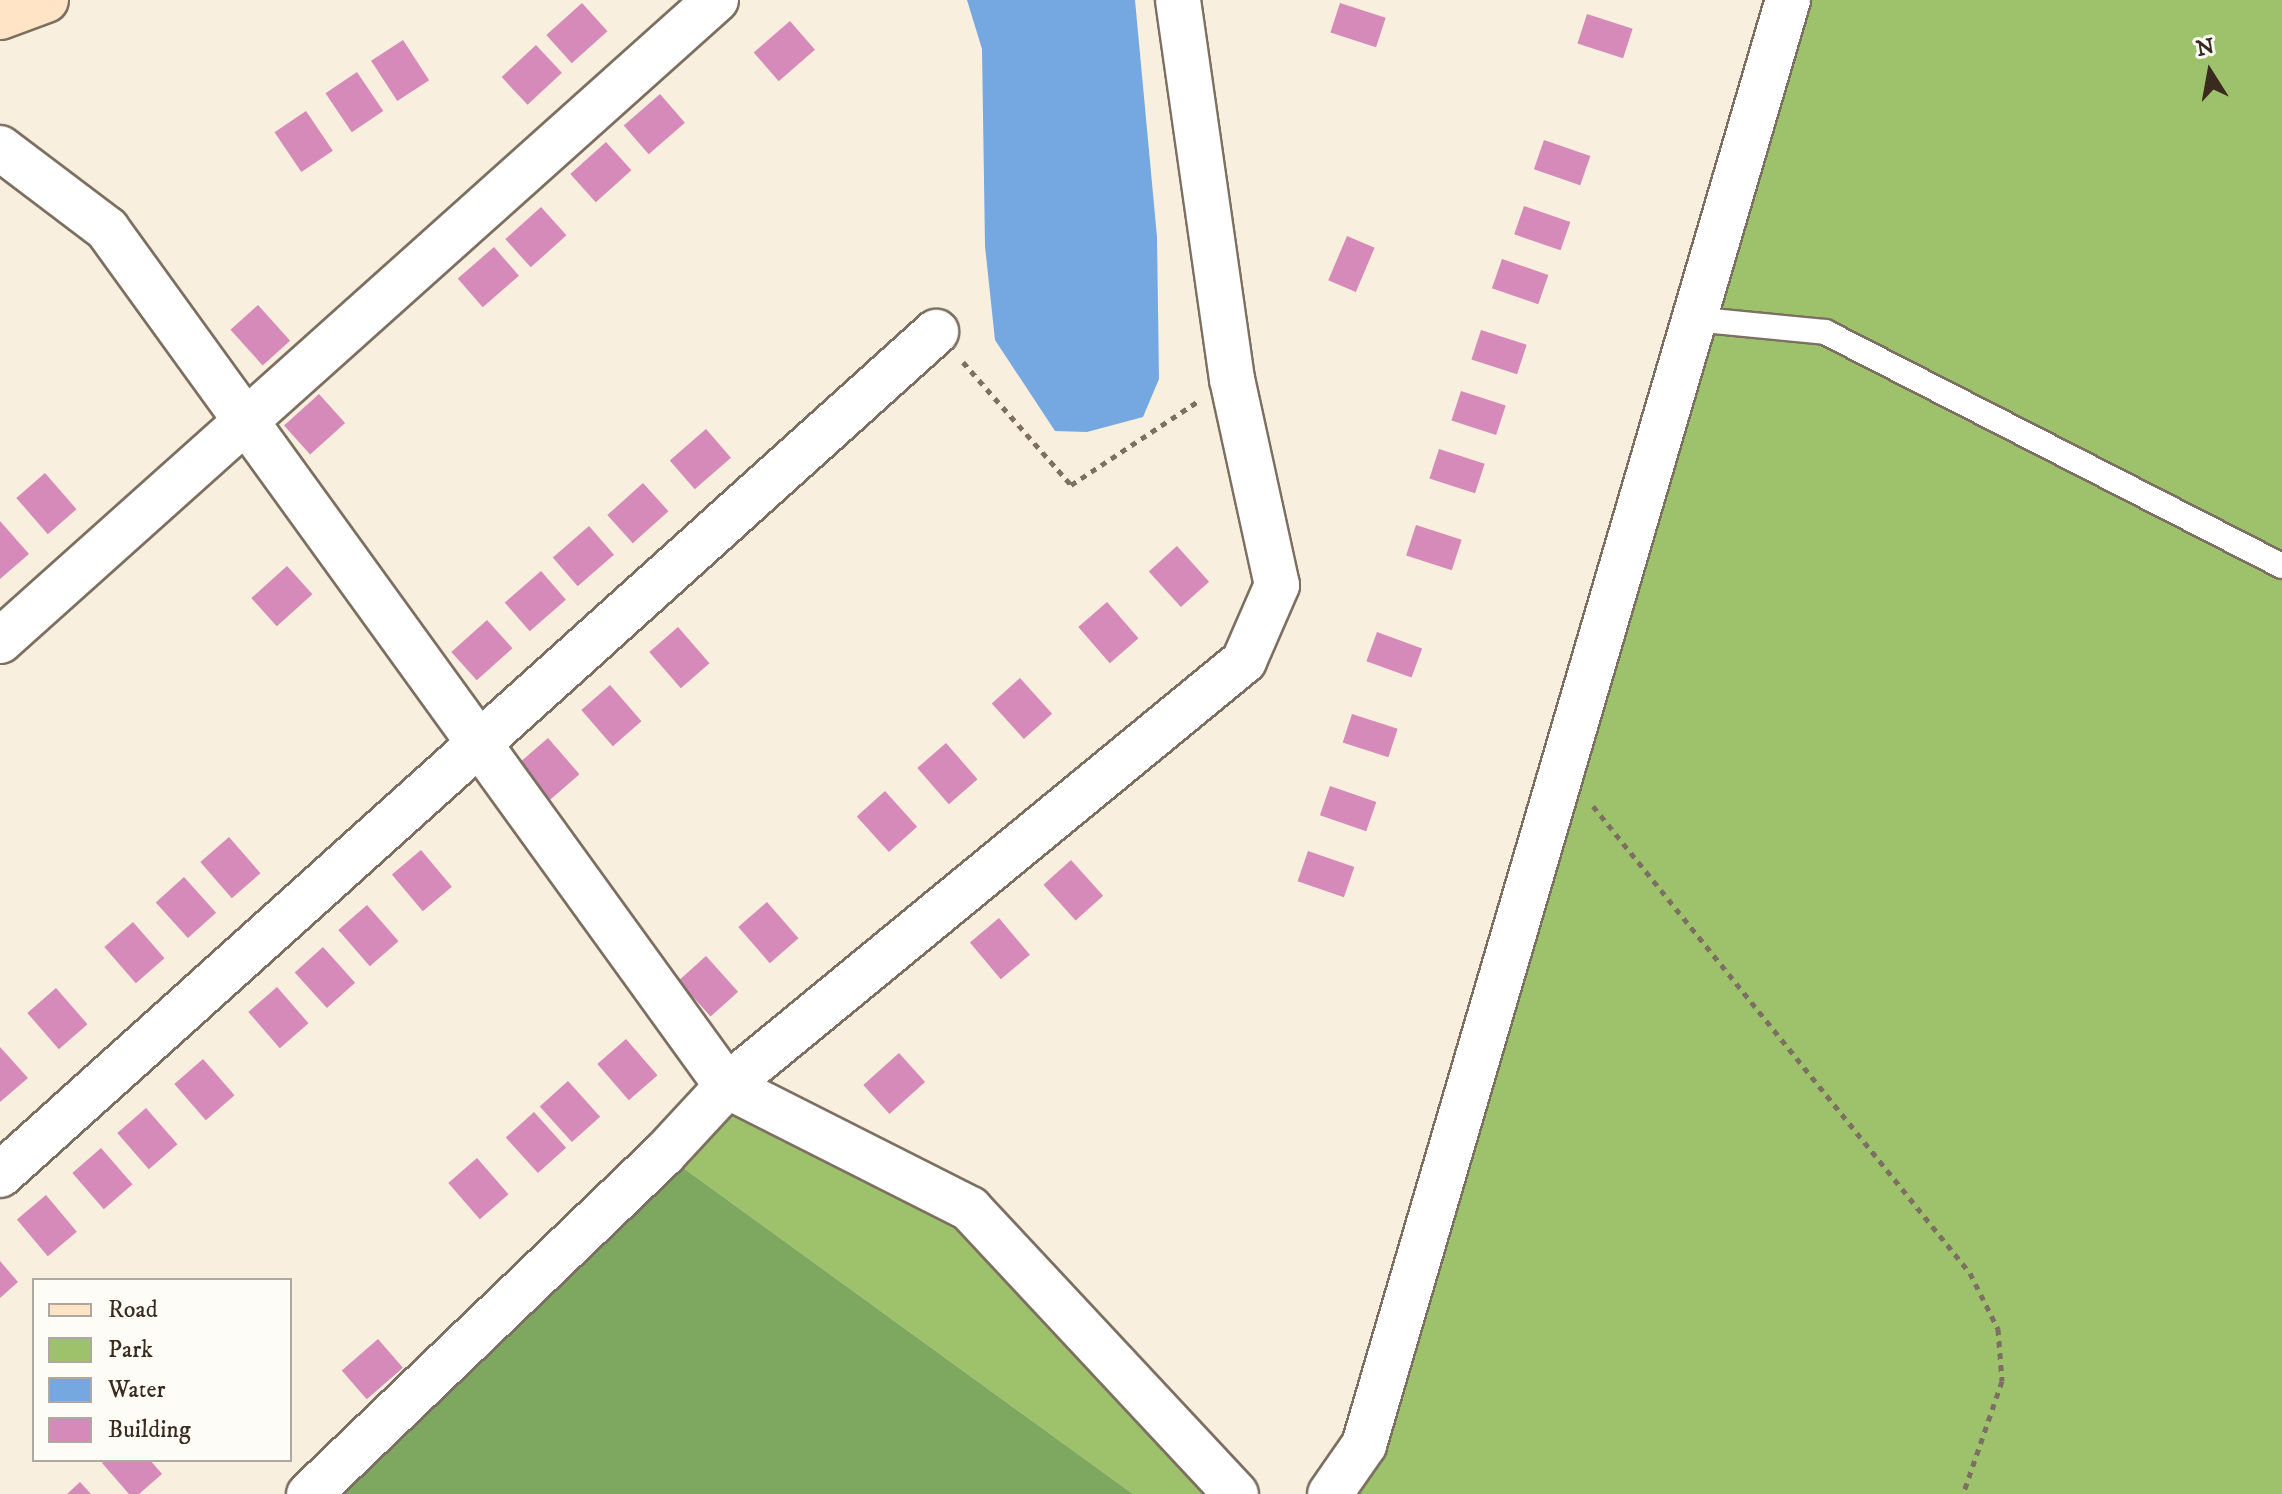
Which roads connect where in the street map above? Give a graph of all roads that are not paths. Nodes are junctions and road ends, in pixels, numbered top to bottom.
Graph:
1 (46, 0) edge
2 (716, 0) edge
3 (1178, 0) edge
4 (1788, 0) edge
5 (0, 17) edge
6 (0, 148) edge
7 (1693, 319) junction
8 (936, 332) road end
9 (246, 421) junction
10 (2282, 566) edge
11 (0, 641) edge
12 (477, 743) junction
13 (727, 1086) junction
14 (0, 1175) edge
15 (309, 1494) edge
16 (1236, 1494) edge
17 (1330, 1494) edge

1 - 5 street
2 - 9 street
3 - 13 street
4 - 7 street
6 - 9 street
7 - 10 lane
7 - 17 street
8 - 12 street
9 - 11 street
9 - 12 street
12 - 13 street
12 - 14 street
13 - 15 street
13 - 16 street

